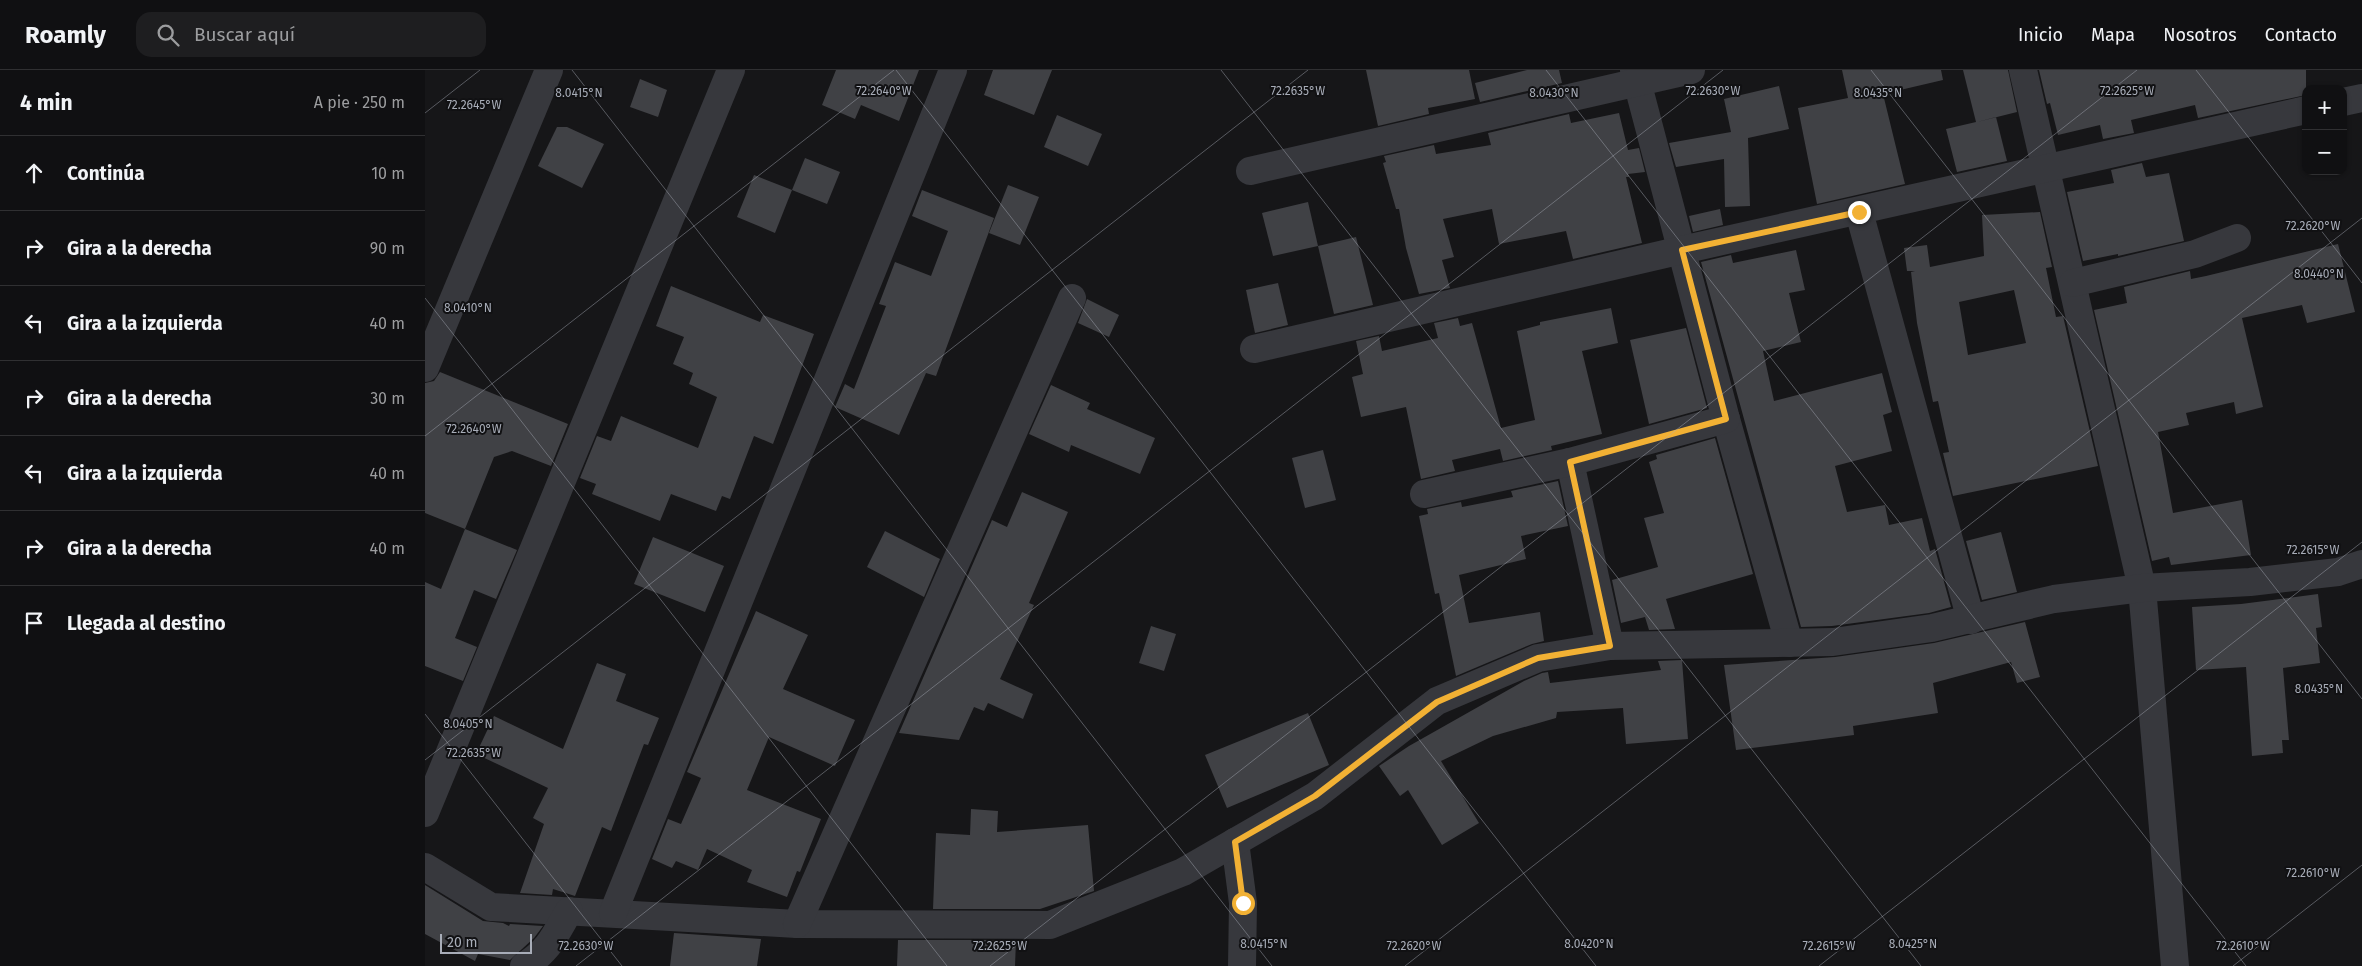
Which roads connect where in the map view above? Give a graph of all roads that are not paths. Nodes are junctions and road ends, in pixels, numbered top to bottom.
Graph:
1 (549, 70) edge
2 (731, 70) edge
3 (953, 70) edge
4 (1691, 70) edge
5 (2023, 70) edge
6 (1636, 76) edge
7 (2362, 98) edge
8 (2347, 101) edge
9 (2302, 111) edge
10 (2046, 169) junction
11 (1250, 171) dead end
12 (1859, 212) junction
13 (2237, 238) dead end
14 (1682, 250) junction
15 (2073, 284) junction
16 (1072, 298) dead end
17 (1254, 349) dead end
18 (425, 368) edge
19 (1726, 419) junction
20 (1570, 462) junction
21 (1425, 494) dead end
22 (2362, 564) edge
23 (2142, 588) junction
24 (1971, 620) junction
25 (1789, 643) junction
26 (1610, 646) junction
27 (425, 814) edge
28 (1235, 842) junction
29 (425, 867) edge
30 (569, 911) junction
31 (613, 913) junction
32 (797, 924) junction
33 (524, 966) edge
34 (1242, 966) edge
35 (2175, 966) edge

1 - 18 street
2 - 27 street
3 - 31 street
4 - 6 street
5 - 10 street
6 - 11 street
6 - 14 street
7 - 8 street
9 - 10 street
10 - 12 street
10 - 15 street
12 - 14 street
12 - 24 street
13 - 15 street
14 - 17 street
14 - 19 street
15 - 23 street
16 - 32 street
19 - 20 street
19 - 25 street
20 - 21 street
20 - 26 street
22 - 23 street
23 - 24 street
23 - 35 street
24 - 25 street
25 - 26 street
26 - 28 street
28 - 32 street
28 - 34 street
29 - 30 street
30 - 31 street
30 - 33 street
31 - 32 street

